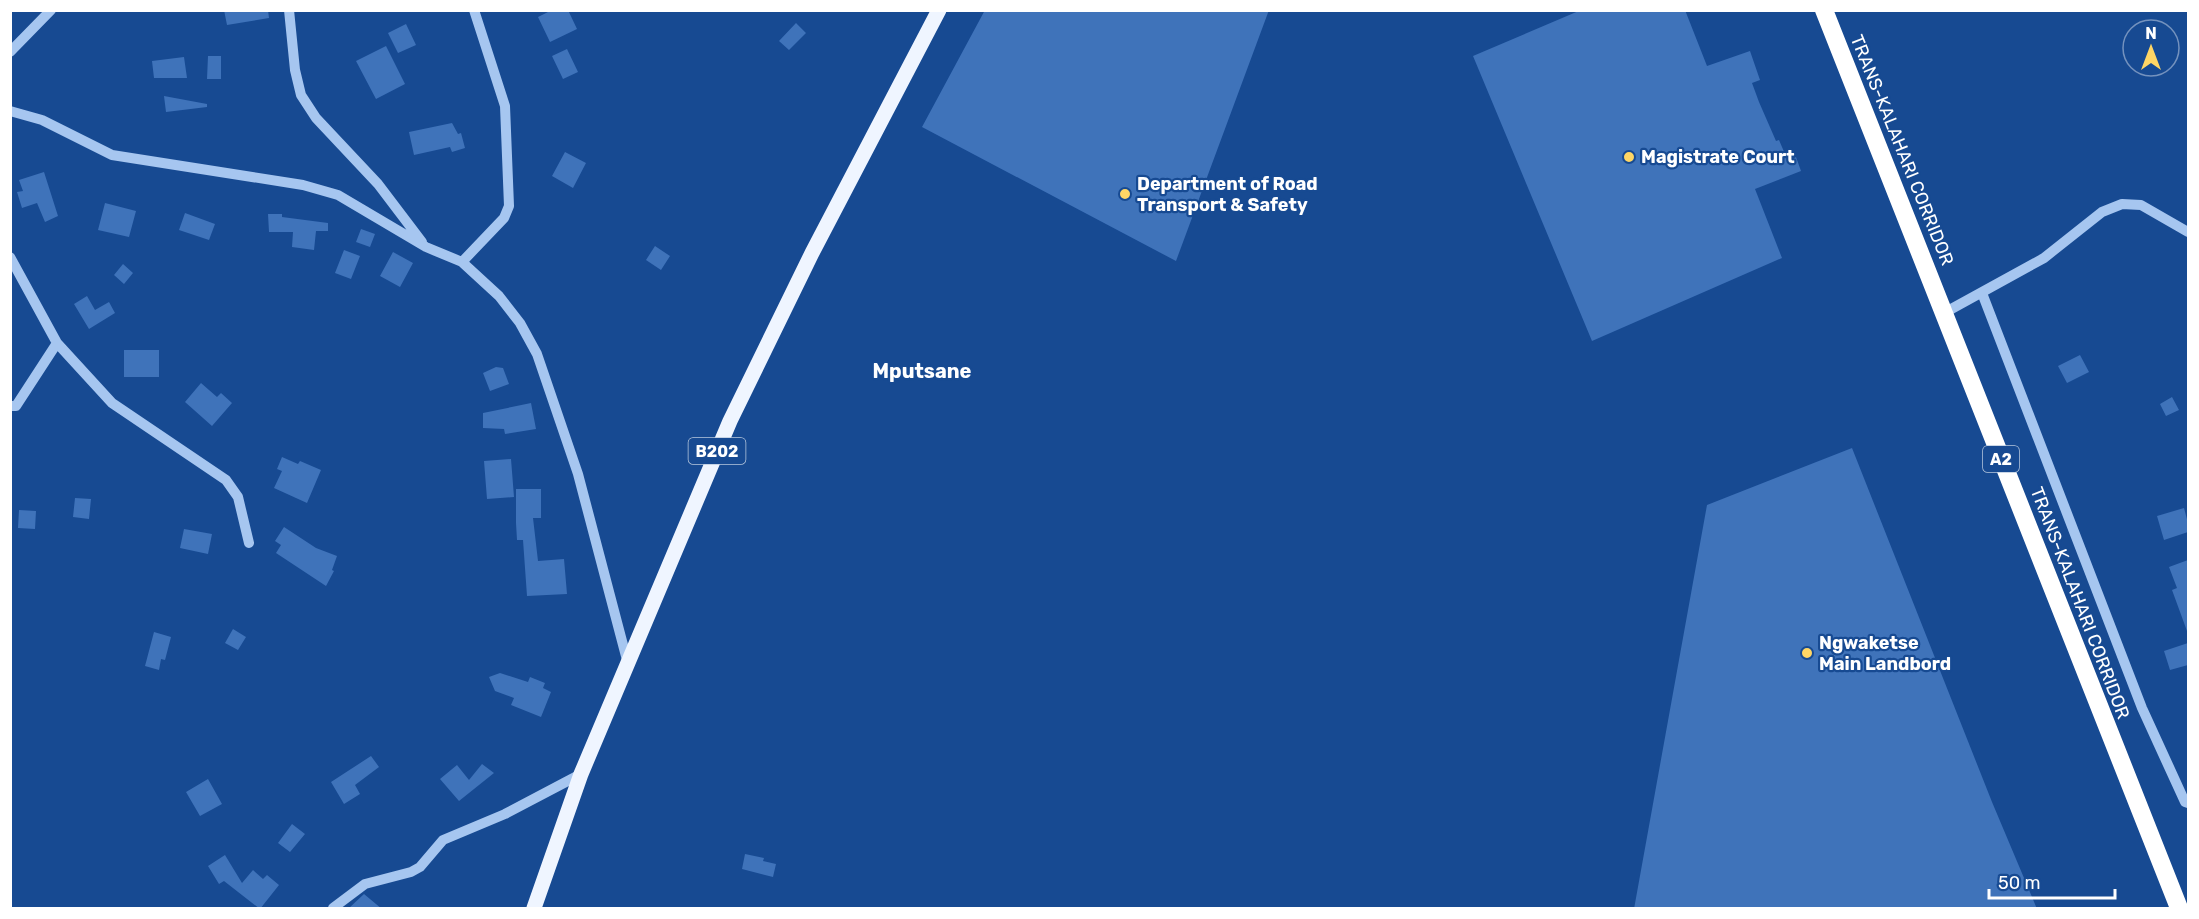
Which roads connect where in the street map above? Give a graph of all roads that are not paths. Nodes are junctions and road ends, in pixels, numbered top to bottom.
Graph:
1 (51, 10) edge
2 (289, 10) edge
3 (474, 10) edge
4 (939, 10) edge
5 (1824, 10) edge
6 (10, 52) edge
7 (10, 111) edge
8 (2188, 232) edge
9 (426, 247) junction
10 (10, 257) edge
11 (462, 262) junction
12 (1982, 293) junction
13 (1944, 313) junction
14 (57, 343) junction
15 (10, 406) edge
16 (249, 543) dead end
17 (627, 660) junction
18 (581, 774) junction
19 (2188, 803) edge
20 (333, 909) edge
21 (534, 909) edge
22 (2179, 909) edge

1 - 6 street
2 - 9 street
3 - 11 street
4 - 17 main road, B202
5 - 13 highway, TRANS-KALAHARI CORRIDOR / A2
7 - 9 street
8 - 12 street
9 - 11 street
10 - 14 street
11 - 17 street
12 - 13 street
12 - 19 street
13 - 22 highway, TRANS-KALAHARI CORRIDOR / A2
14 - 15 street
14 - 16 street
17 - 18 main road, B202
18 - 20 street
18 - 21 main road, B202

